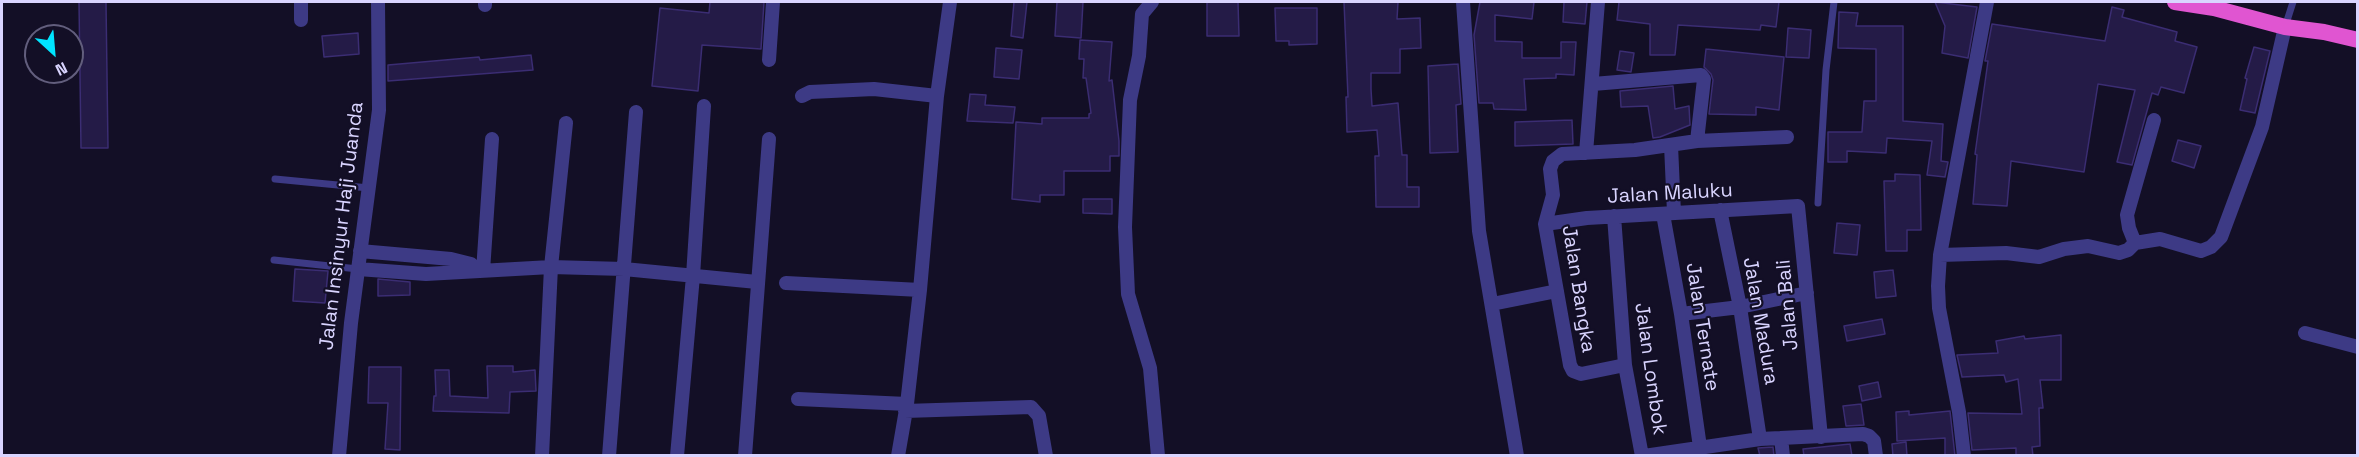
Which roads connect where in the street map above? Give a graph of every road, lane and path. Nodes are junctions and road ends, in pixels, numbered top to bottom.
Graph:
1 (301, 2) edge
2 (378, 2) edge
3 (773, 2) edge
4 (950, 2) edge
5 (1152, 2) edge
6 (1463, 2) edge
7 (1598, 2) edge
8 (1834, 2) edge
9 (1987, 2) edge
10 (2175, 2) edge
11 (2293, 2) edge
12 (301, 20) dead end
13 (2285, 27) junction
14 (2358, 40) edge
15 (769, 60) dead end
16 (1593, 84) junction
17 (802, 96) dead end
18 (936, 96) junction
19 (704, 106) dead end
20 (636, 112) dead end
21 (2154, 120) dead end
22 (566, 123) dead end
23 (1787, 137) dead end
24 (492, 139) dead end
25 (769, 139) dead end
26 (1697, 141) junction
27 (1671, 145) junction
28 (1586, 153) junction
29 (275, 179) dead end
30 (369, 188) junction
31 (1818, 203) dead end
32 (1798, 206) joint
33 (1720, 210) junction
34 (1668, 213) junction
35 (1614, 216) junction
36 (1545, 224) junction
37 (2135, 243) junction
38 (360, 251) junction
39 (1940, 255) junction
40 (274, 260) dead end
41 (551, 267) junction
42 (624, 268) junction
43 (358, 270) junction
44 (480, 271) junction
45 (693, 276) junction
46 (757, 282) junction
47 (786, 283) dead end
48 (920, 290) junction
49 (1557, 291) junction
50 (1807, 292) junction
51 (1492, 304) junction
52 (1740, 307) junction
53 (1681, 314) junction
54 (2305, 333) dead end
55 (2358, 347) edge
56 (1625, 365) junction
57 (798, 399) dead end
58 (906, 407) junction
59 (1821, 437) junction
60 (1781, 438) junction
61 (1760, 439) junction
62 (1700, 447) junction
63 (339, 456) edge
64 (542, 456) edge
65 (609, 456) edge
66 (676, 456) edge
67 (745, 456) edge
68 (898, 456) edge
69 (1046, 456) edge
70 (1158, 456) edge
71 (1517, 456) edge
72 (1643, 456) edge
73 (1783, 456) edge
74 (1876, 456) edge
75 (1964, 456) edge

1 - 12 street
2 - 30 street, Jalan Insinyur Haji Juanda
3 - 15 street
4 - 18 street
5 - 70 street
6 - 51 street
7 - 16 street
8 - 31 lane
9 - 39 street
10 - 13 highway
11 - 13 lane
13 - 14 highway
13 - 37 street
16 - 26 street
16 - 28 street
17 - 18 street
18 - 48 street
19 - 45 street
20 - 42 street
21 - 37 street
22 - 41 street
23 - 26 street
24 - 44 street
25 - 46 street
26 - 27 street
27 - 28 street
27 - 34 street, Jalan Ternate
28 - 36 street, Jalan Bangka
29 - 30 lane
30 - 38 street, Jalan Insinyur Haji Juanda
32 - 33 street, Jalan Maluku
32 - 50 street, Jalan Bali
33 - 34 street, Jalan Maluku
33 - 52 street, Jalan Madura
34 - 35 street, Jalan Maluku
34 - 53 street, Jalan Ternate
35 - 36 street, Jalan Maluku
35 - 56 street, Jalan Lombok
36 - 49 street, Jalan Bangka
37 - 39 street
38 - 43 street, Jalan Insinyur Haji Juanda
38 - 44 street
39 - 75 street
40 - 43 lane
41 - 42 street
41 - 44 street
41 - 64 street
42 - 45 street
42 - 65 street
43 - 44 street
43 - 63 street, Jalan Insinyur Haji Juanda
45 - 46 street
45 - 66 street
46 - 67 street
47 - 48 street
48 - 58 street
49 - 51 street
49 - 56 street, Jalan Bangka
50 - 52 street
50 - 59 street, Jalan Bali
51 - 71 street
52 - 53 street
52 - 61 street, Jalan Madura
53 - 62 street, Jalan Ternate
54 - 55 street
56 - 72 street, Jalan Lombok
57 - 58 street
58 - 68 street
58 - 69 street
59 - 60 street
59 - 74 street
60 - 61 street
60 - 73 street
61 - 62 street
62 - 72 street

